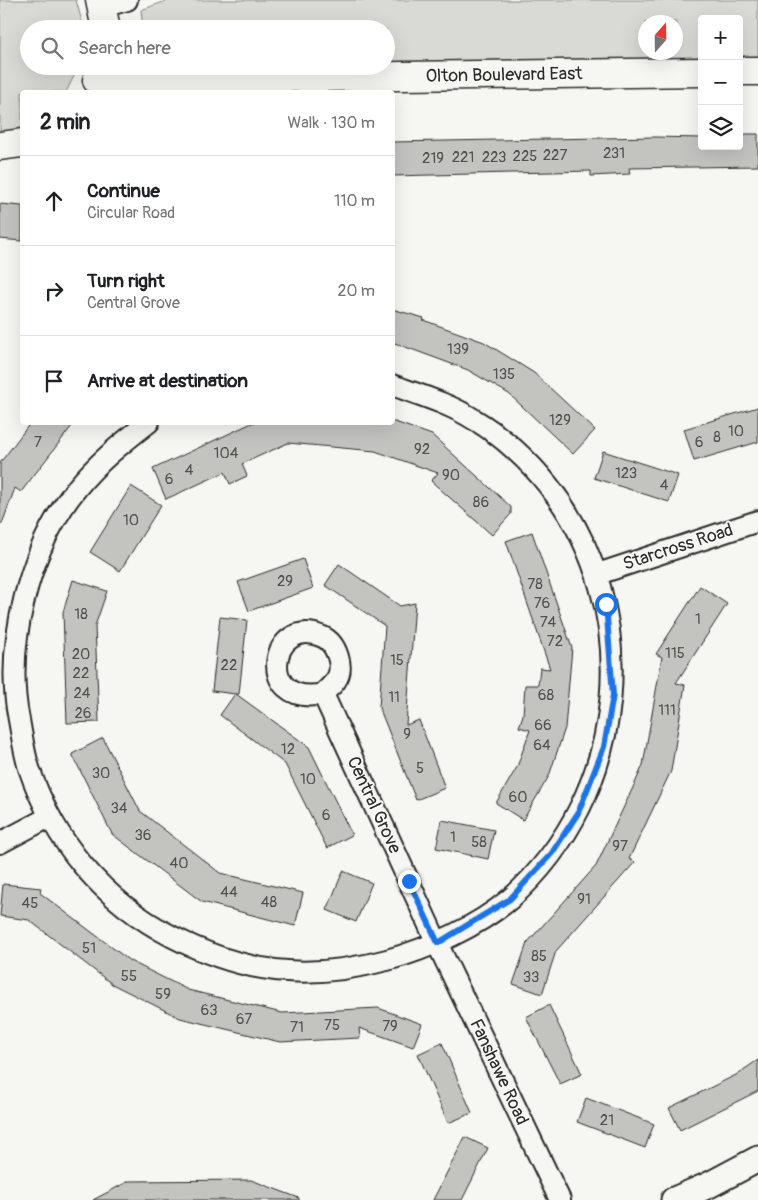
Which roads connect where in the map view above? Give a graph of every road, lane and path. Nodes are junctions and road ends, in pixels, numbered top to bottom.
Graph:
1 (743, 71) edge
2 (758, 71) edge
3 (698, 72) edge
4 (96, 80) edge
5 (20, 143) edge
6 (0, 146) edge
7 (395, 386) edge
8 (145, 425) edge
9 (758, 521) edge
10 (598, 574) junction
11 (323, 694) dead end
12 (49, 817) junction
13 (0, 842) edge
14 (438, 943) junction
15 (758, 1159) edge
16 (560, 1200) edge
17 (674, 1200) edge

1 - 2 main road
3 - 4 main road, Olton Boulevard East
5 - 6 main road
7 - 10 street
8 - 12 street
9 - 10 street, Starcross Road
10 - 14 street
11 - 14 street, Central Grove
12 - 13 street
12 - 14 street
14 - 16 street, Fanshawe Road
15 - 17 street

